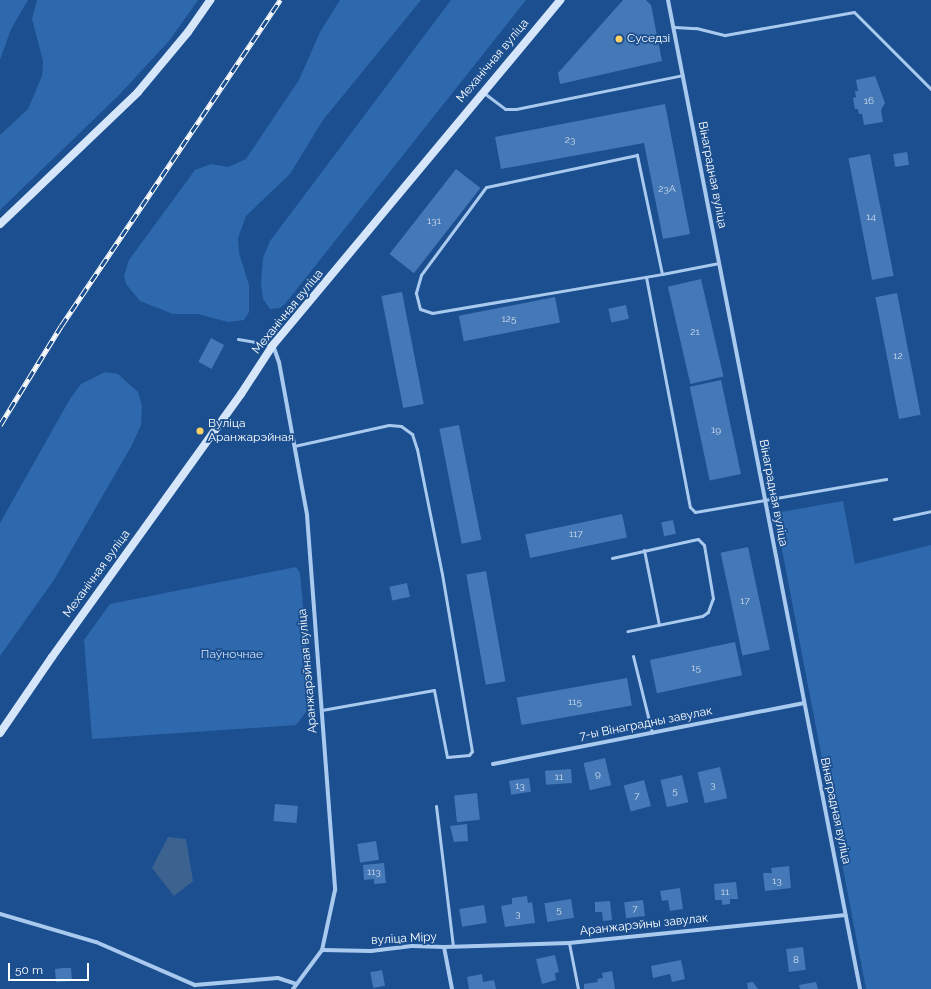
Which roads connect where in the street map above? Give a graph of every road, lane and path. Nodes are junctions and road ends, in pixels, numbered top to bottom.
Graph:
1 (210, 0) edge
2 (560, 0) edge
3 (668, 0) edge
4 (674, 27) junction
5 (683, 75) junction
6 (931, 89) edge
7 (483, 92) junction
8 (0, 224) edge
9 (719, 263) junction
10 (662, 274) junction
11 (646, 277) junction
12 (238, 339) dead end
13 (273, 345) junction
14 (294, 446) junction
15 (886, 478) dead end
16 (765, 501) junction
17 (931, 511) edge
18 (894, 519) dead end
19 (644, 550) junction
20 (612, 558) dead end
21 (659, 625) junction
22 (628, 631) dead end
23 (633, 656) dead end
24 (802, 703) junction
25 (322, 710) junction
26 (652, 733) junction
27 (0, 734) edge
28 (493, 764) dead end
29 (436, 806) dead end
30 (0, 914) edge
31 (846, 915) junction
32 (569, 943) junction
33 (453, 946) junction
34 (444, 947) junction
35 (322, 950) junction
36 (296, 984) junction
37 (293, 989) edge
38 (452, 989) edge
39 (578, 989) edge
40 (860, 989) edge

1 - 8 street
2 - 7 street, Механічная вуліца
3 - 4 street, Вінаградная вуліца
4 - 5 street, Вінаградная вуліца
4 - 6 lane
5 - 7 lane
5 - 9 street, Вінаградная вуліца
7 - 13 street, Механічная вуліца
9 - 10 lane
9 - 16 street, Вінаградная вуліца
10 - 11 lane
10 - 11 lane
11 - 16 lane
12 - 13 lane
13 - 14 street, Аранжарэйная вуліца
13 - 27 street, Механічная вуліца
14 - 25 street, Аранжарэйная вуліца
14 - 25 lane
15 - 16 lane
16 - 24 street, Вінаградная вуліца
17 - 18 lane
19 - 20 lane
19 - 21 lane
19 - 21 lane
21 - 22 lane
23 - 26 lane
24 - 26 street, 7-ы Вінаградны завулак
24 - 31 street, Вінаградная вуліца
25 - 35 street, Аранжарэйная вуліца
26 - 28 street, 7-ы Вінаградны завулак
29 - 33 lane
30 - 36 street
31 - 32 street, Аранжарэйны завулак
31 - 40 street, Вінаградная вуліца
32 - 33 street, Аранжарэйны завулак
32 - 39 lane
33 - 34 street, Аранжарэйны завулак
34 - 35 street, вуліца Міру
34 - 38 street, вуліца Міру
35 - 36 street, Аранжарэйная вуліца
36 - 37 street, Аранжарэйная вуліца

